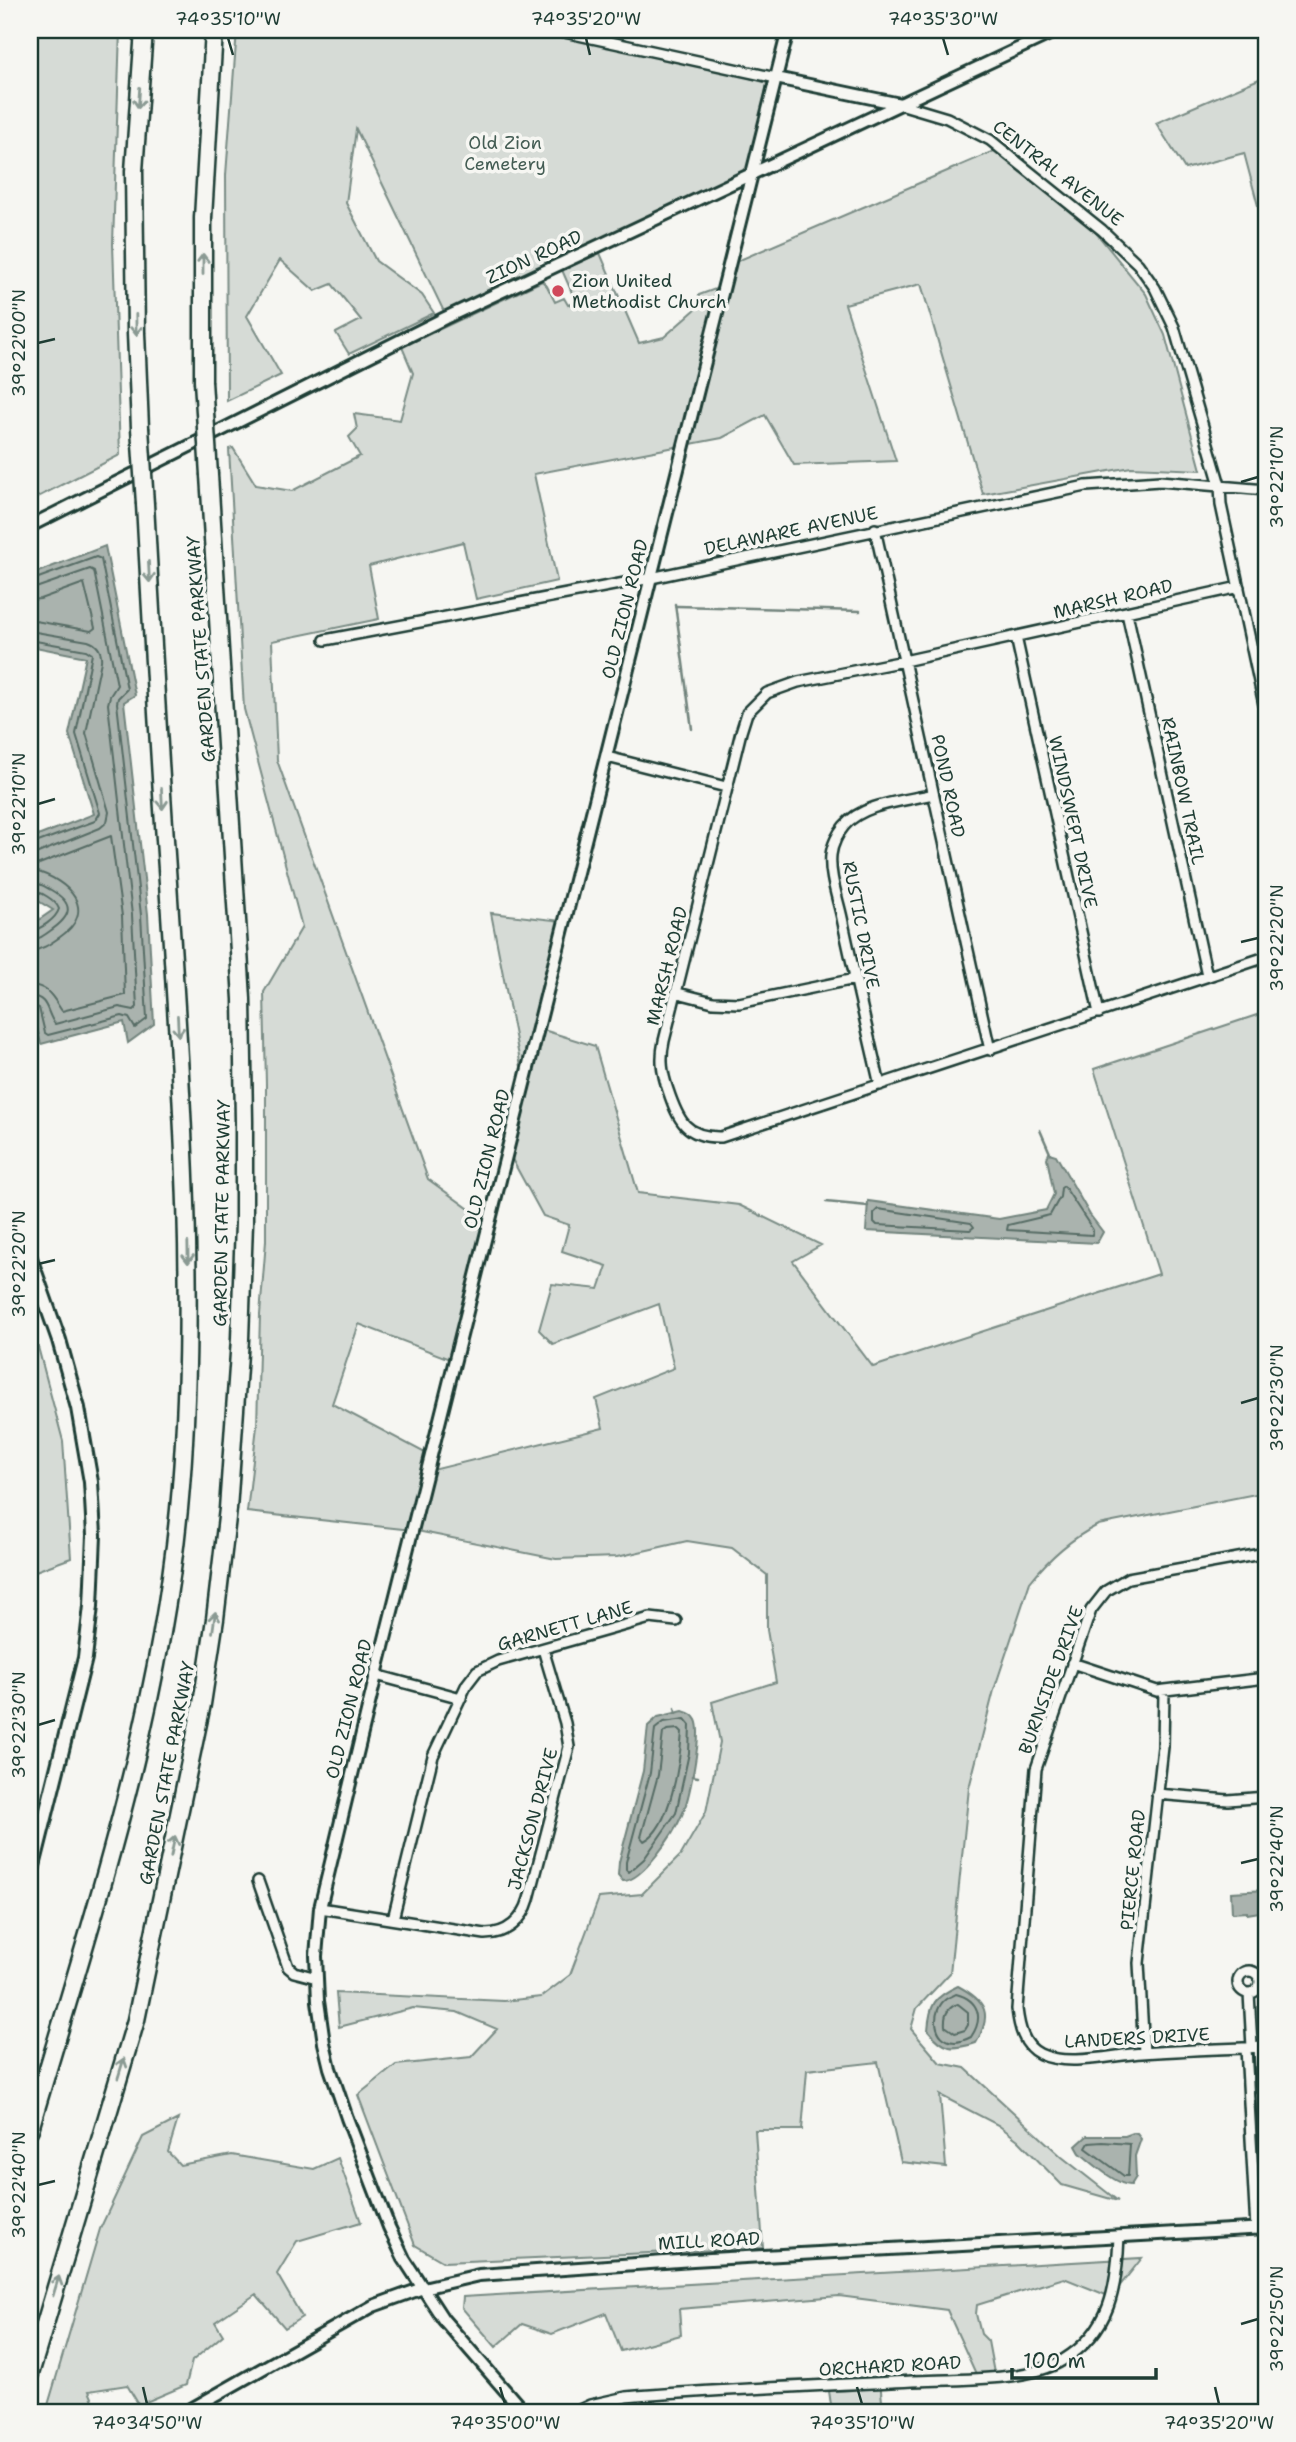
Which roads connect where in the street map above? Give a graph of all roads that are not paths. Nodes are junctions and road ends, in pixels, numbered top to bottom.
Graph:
1 (144, 30) edge
2 (214, 30) edge
3 (555, 30) edge
4 (788, 30) edge
5 (1058, 30) edge
6 (776, 79) junction
7 (900, 104) junction
8 (751, 174) junction
9 (1220, 485) junction
10 (1266, 490) edge
11 (30, 526) edge
12 (875, 529) junction
13 (651, 578) junction
14 (1239, 587) junction
15 (1128, 612) junction
16 (1016, 637) junction
17 (325, 640) dead end
18 (904, 661) junction
19 (1266, 715) edge
20 (607, 757) junction
21 (726, 787) junction
22 (933, 794) junction
23 (1266, 957) edge
24 (1207, 976) junction
25 (855, 979) junction
26 (678, 993) junction
27 (1099, 1013) junction
28 (990, 1050) junction
29 (880, 1085) junction
30 (30, 1258) edge
31 (1266, 1553) edge
32 (676, 1621) dead end
33 (543, 1648) junction
34 (1072, 1663) junction
35 (376, 1675) junction
36 (1266, 1678) edge
37 (1164, 1691) junction
38 (461, 1698) junction
39 (1157, 1794) junction
40 (1266, 1797) edge
41 (30, 1878) edge
42 (258, 1881) dead end
43 (320, 1909) junction
44 (393, 1919) junction
45 (317, 1978) junction
46 (1249, 1993) dead end
47 (1021, 2032) joint
48 (1256, 2047) edge
49 (1144, 2053) junction
50 (30, 2129) edge
51 (1266, 2176) edge
52 (1261, 2228) edge
53 (1119, 2236) junction
54 (423, 2288) junction
55 (30, 2374) edge
56 (186, 2412) edge
57 (524, 2412) edge
58 (575, 2412) edge

1 -> 50 highway, GARDEN STATE PARKWAY, bridge
55 -> 2 highway, GARDEN STATE PARKWAY, bridge
3 - 6 street, CENTRAL AVENUE
4 - 6 street, OLD ZION ROAD
5 - 7 street, ZION ROAD
6 - 7 street, CENTRAL AVENUE
6 - 8 street, OLD ZION ROAD
7 - 8 street, ZION ROAD
7 - 9 street, CENTRAL AVENUE
8 - 11 street, ZION ROAD
8 - 13 street, OLD ZION ROAD
9 - 10 street, DELAWARE AVENUE
9 - 12 street, DELAWARE AVENUE
9 - 14 street
12 - 13 street, DELAWARE AVENUE
12 - 18 street, POND ROAD
13 - 17 street, DELAWARE AVENUE
13 - 20 street, OLD ZION ROAD
14 - 15 street, MARSH ROAD
14 - 19 street
15 - 16 street, MARSH ROAD
15 - 24 street, RAINBOW TRAIL
16 - 18 street, MARSH ROAD
16 - 27 street, WINDSWEPT DRIVE
18 - 21 street, MARSH ROAD
18 - 22 street, POND ROAD
20 - 21 street
20 - 35 street, OLD ZION ROAD
21 - 26 street, MARSH ROAD
22 - 25 street, RUSTIC DRIVE
22 - 28 street, POND ROAD
23 - 24 street, MARSH ROAD
24 - 27 street, MARSH ROAD
25 - 26 street
25 - 29 street, RUSTIC DRIVE
26 - 29 street, MARSH ROAD
27 - 28 street, MARSH ROAD
28 - 29 street, MARSH ROAD
30 - 41 main road
31 - 34 street, BURNSIDE DRIVE
32 - 33 street, GARNETT LANE
33 - 38 street, GARNETT LANE
33 - 44 street, JACKSON DRIVE
34 - 37 street
34 - 47 street, BURNSIDE DRIVE
35 - 38 street
35 - 43 street, OLD ZION ROAD
36 - 37 street
37 - 39 street, PIERCE ROAD
38 - 44 street, GARNETT LANE
39 - 40 street
39 - 49 street, PIERCE ROAD
42 - 45 street
43 - 44 street, JACKSON DRIVE
43 - 45 street, OLD ZION ROAD
45 - 54 street, OLD ZION ROAD
46 - 48 street
47 - 49 street, LANDERS DRIVE
48 - 49 street, LANDERS DRIVE
48 - 51 street
48 - 52 street
52 - 53 street, MILL ROAD
53 - 54 street, MILL ROAD
53 - 58 street, ORCHARD ROAD
54 - 56 street, MILL ROAD
54 - 57 street, OLD ZION ROAD

